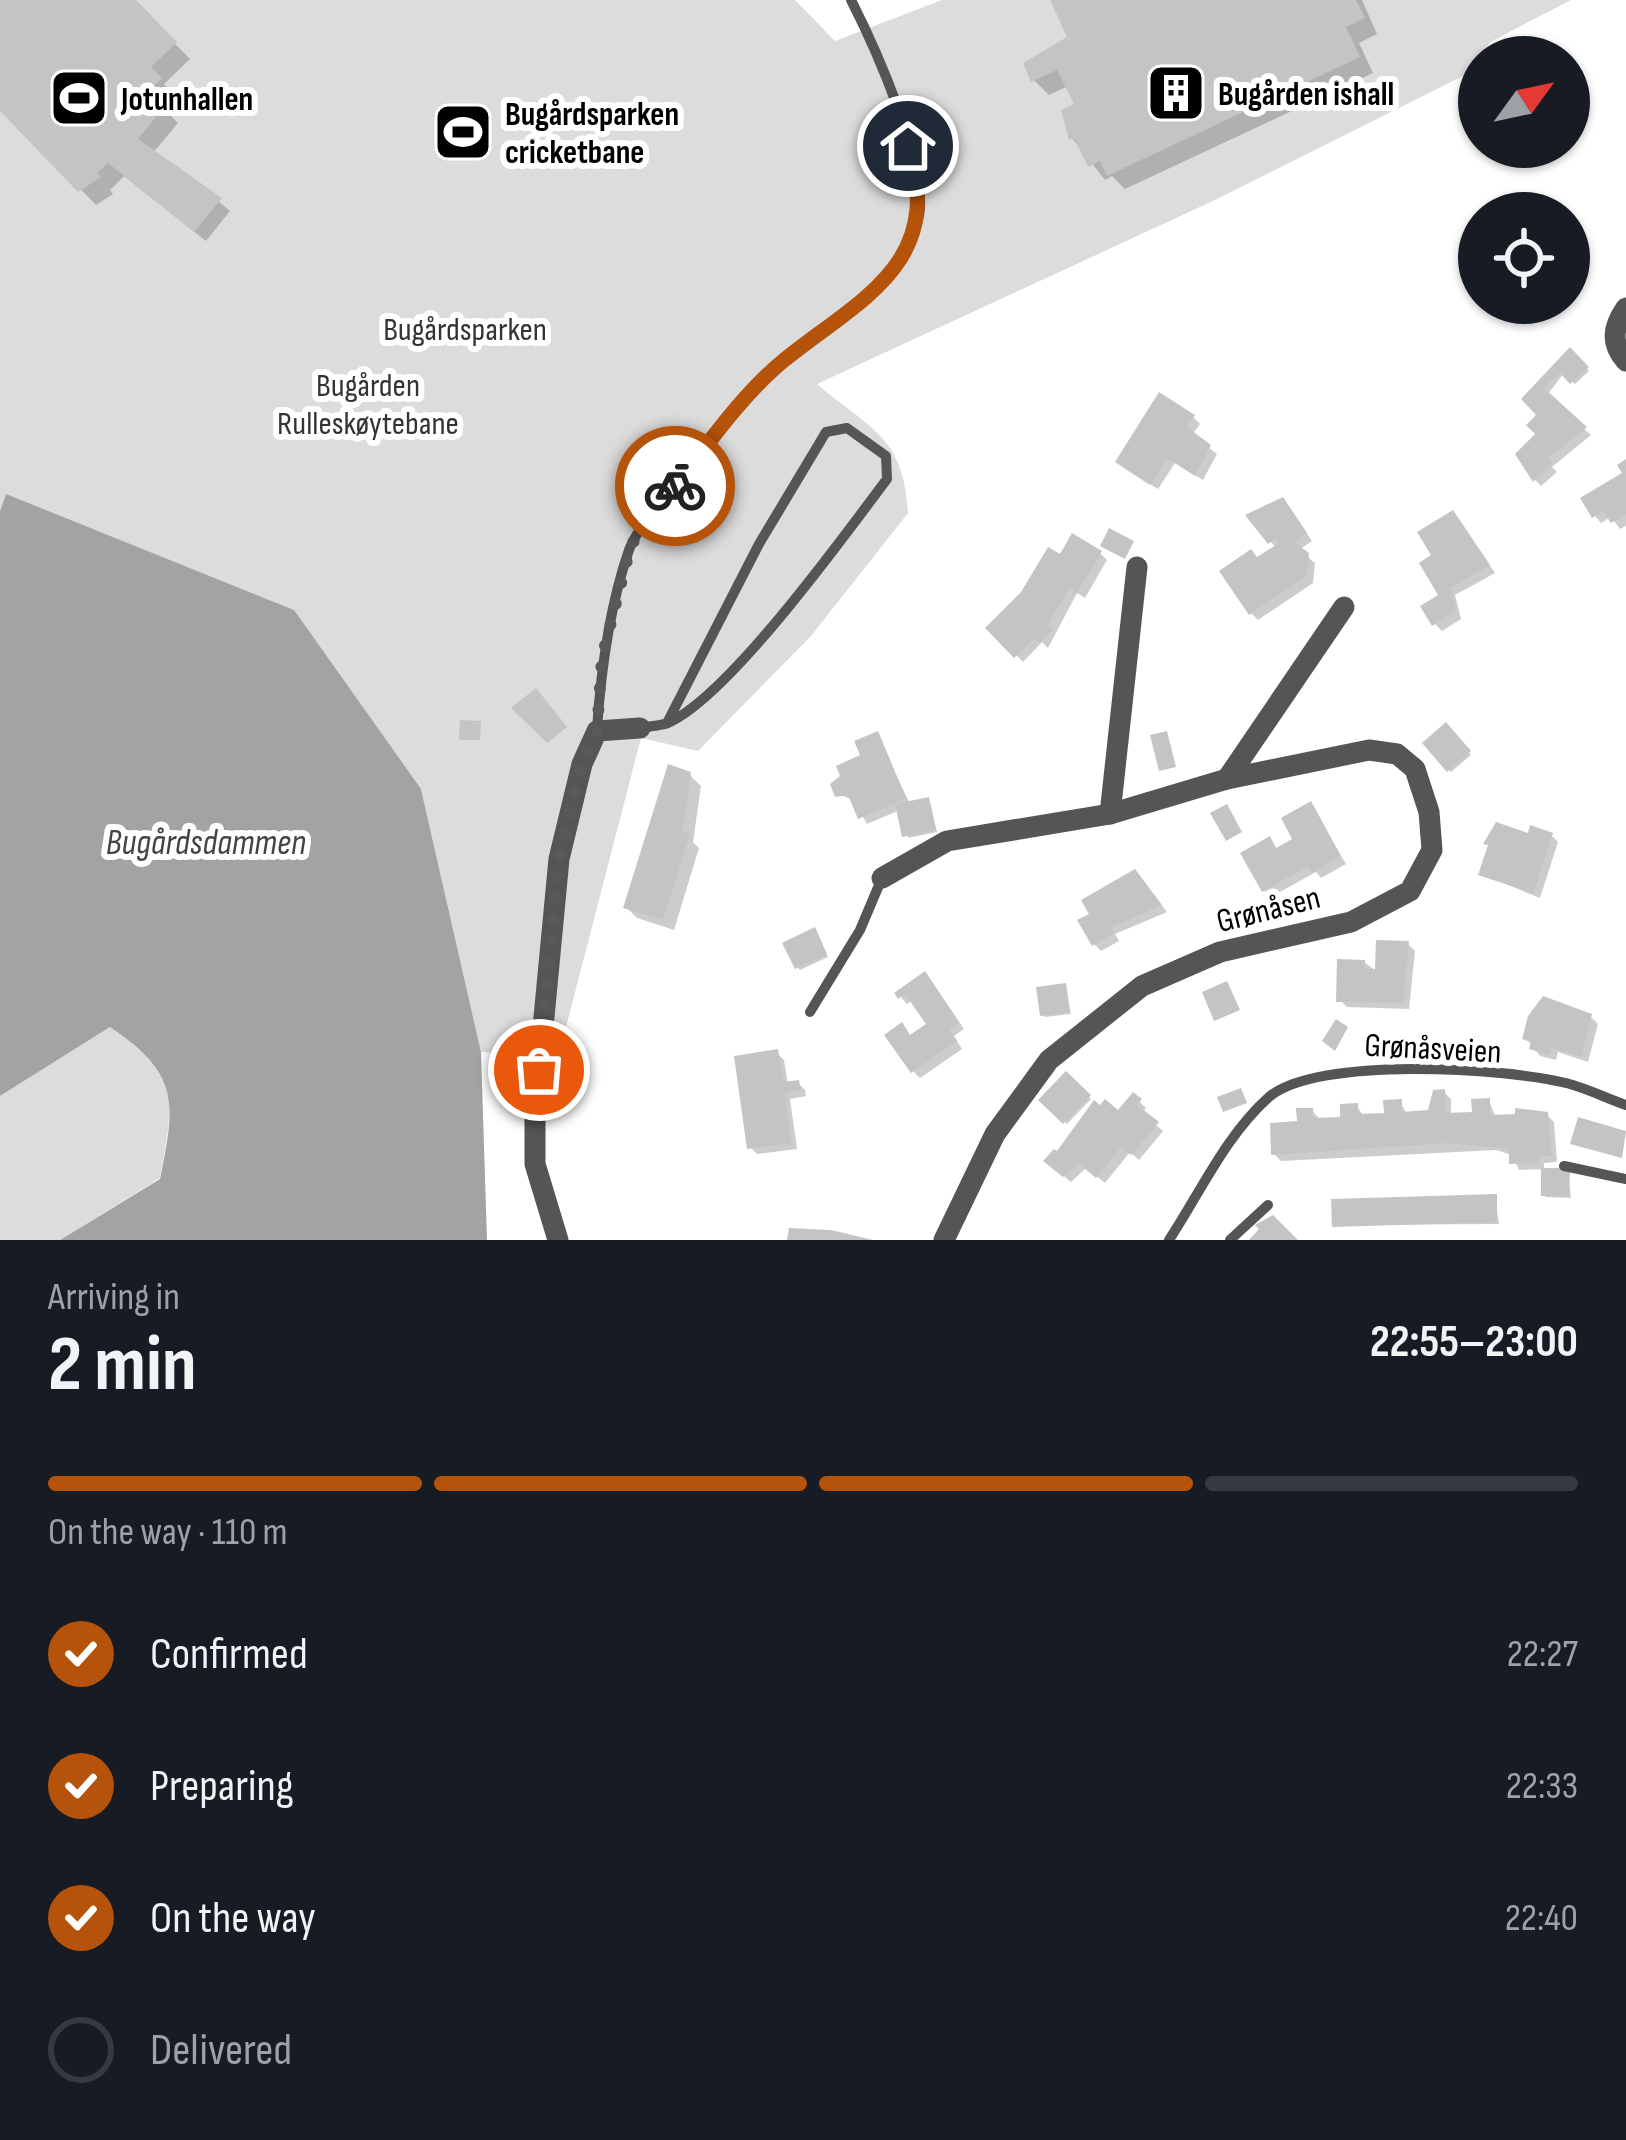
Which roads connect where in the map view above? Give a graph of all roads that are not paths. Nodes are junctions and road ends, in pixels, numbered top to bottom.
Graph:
1 (851, 0) edge
2 (1626, 308) edge
3 (1626, 361) edge
4 (1137, 567) dead end
5 (1344, 607) dead end
6 (667, 724) junction
7 (640, 728) joint
8 (597, 731) junction
9 (1227, 779) junction
10 (1111, 814) junction
11 (882, 878) joint
12 (809, 1012) dead end
13 (1626, 1106) edge
14 (1564, 1166) dead end
15 (1626, 1179) edge
16 (1268, 1205) dead end
17 (558, 1240) edge
18 (944, 1240) edge
19 (1169, 1240) edge
20 (1230, 1240) edge

1 - 8 lane
2 - 3 street
4 - 10 street
5 - 9 street
6 - 6 lane
6 - 7 lane
7 - 8 street
8 - 17 street
9 - 10 street, Grønåsen
9 - 18 street, Grønåsen
10 - 11 street, Grønåsen
11 - 12 lane
13 - 19 lane, Grønåsveien
14 - 15 lane
16 - 20 lane

